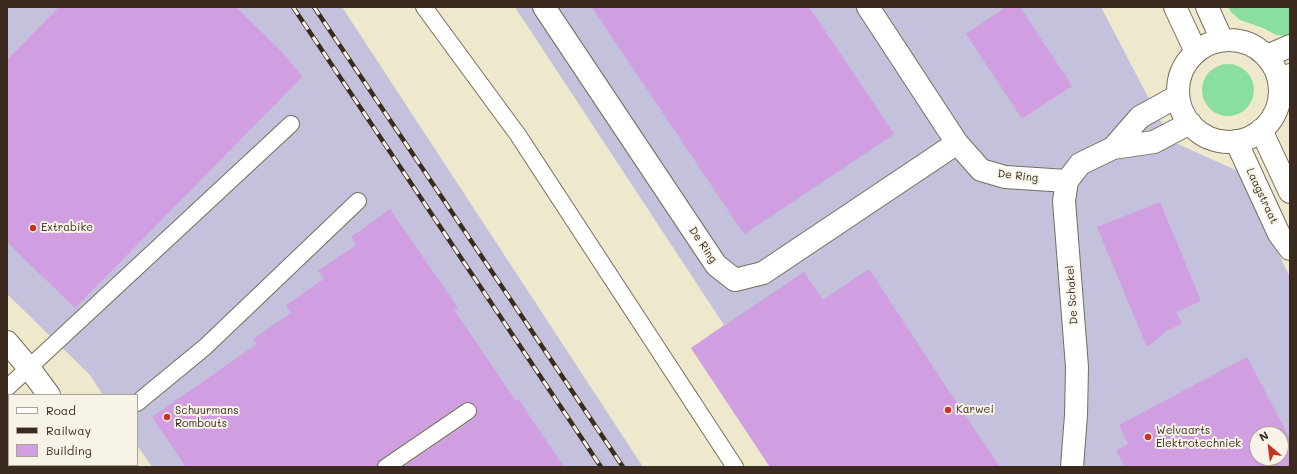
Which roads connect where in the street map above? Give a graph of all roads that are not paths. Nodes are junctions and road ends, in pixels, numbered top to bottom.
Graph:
1 (424, 7) edge
2 (544, 7) edge
3 (868, 7) edge
4 (1175, 7) edge
5 (1206, 7) edge
6 (1222, 40) junction
7 (1290, 46) edge
8 (1196, 52) junction
9 (1267, 56) junction
10 (1285, 77) edge
11 (1178, 96) junction
12 (1190, 123) junction
13 (291, 124) dead end
14 (1261, 130) junction
15 (1236, 142) junction
16 (957, 143) junction
17 (1113, 148) junction
18 (1067, 181) junction
19 (1290, 192) edge
20 (358, 201) dead end
21 (1290, 249) edge
22 (7, 342) edge
23 (29, 368) junction
24 (7, 388) edge
25 (48, 394) edge
26 (138, 402) edge
27 (468, 411) dead end
28 (386, 467) edge
29 (735, 467) edge
30 (1072, 467) edge

1 - 29 lane
2 - 16 street, De Ring
3 - 16 street, De Ring
4 - 8 street
5 - 6 street
6 - 8 street
6 - 9 street
7 - 9 street
8 - 11 street
9 - 10 street
10 - 14 street
11 - 12 street
11 - 17 street, De Schakel
12 - 15 street
12 - 17 street, De Schakel
13 - 23 lane
14 - 15 street
14 - 19 street
15 - 21 street, Laagstraat
16 - 18 street, De Ring
17 - 18 street, De Schakel
18 - 30 street, De Schakel
20 - 26 lane
22 - 23 street
23 - 24 lane
23 - 25 street
27 - 28 lane

